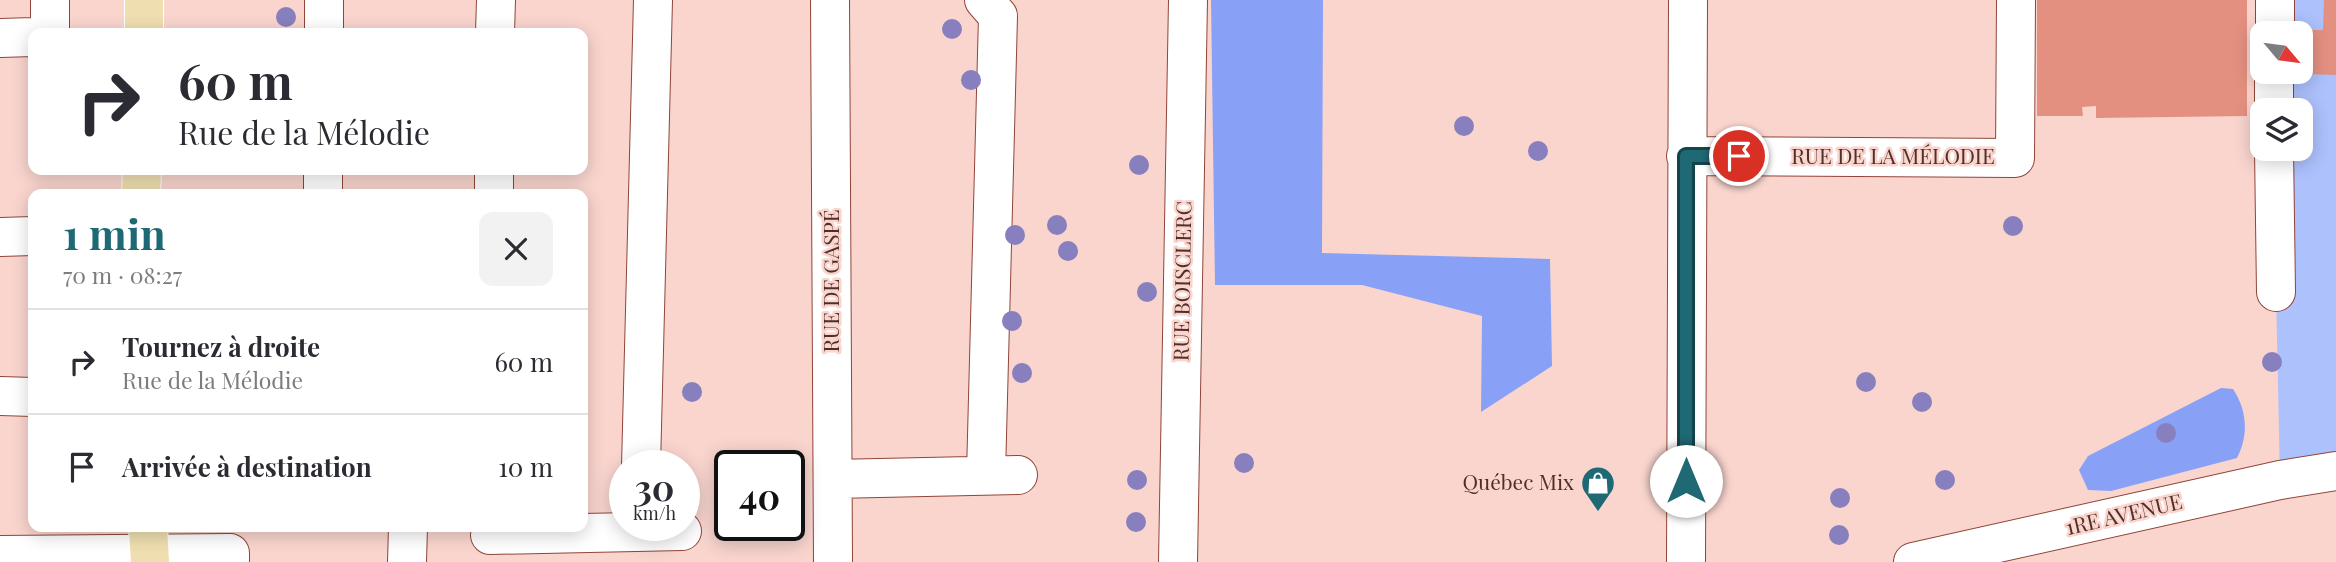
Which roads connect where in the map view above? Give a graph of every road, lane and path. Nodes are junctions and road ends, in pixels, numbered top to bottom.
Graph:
1 (50, 0) edge
2 (144, 0) edge
3 (324, 0) edge
4 (496, 0) edge
5 (653, 0) edge
6 (830, 0) edge
7 (985, 0) edge
8 (1188, 0) edge
9 (1688, 0) edge
10 (2016, 0) edge
11 (2275, 0) edge
12 (2275, 21) edge
13 (50, 28) edge
14 (144, 28) edge
15 (324, 28) edge
16 (495, 28) edge
17 (28, 37) edge
18 (0, 38) edge
19 (1686, 156) junction
20 (2274, 161) edge
21 (28, 236) edge
22 (0, 237) edge
23 (2276, 292) dead end
24 (0, 396) edge
25 (28, 397) edge
26 (641, 450) edge
27 (2336, 471) edge
28 (833, 480) junction
29 (609, 531) edge
30 (408, 532) edge
31 (490, 541) edge
32 (149, 547) edge
33 (230, 547) edge
34 (0, 555) edge
35 (407, 562) edge
36 (833, 562) edge
37 (1178, 562) edge
38 (1686, 562) edge
39 (1913, 562) edge

1 - 13 street
2 - 14 main road
3 - 15 street
4 - 16 street
5 - 26 street
6 - 28 street, RUE DE GASPÉ
7 - 28 street
8 - 37 street, RUE BOISCLERC
9 - 19 street
10 - 19 street, RUE DE LA MÉLODIE
11 - 12 street
17 - 18 street
19 - 38 street
20 - 23 street
21 - 22 street
24 - 25 street
27 - 39 street, 1RE AVENUE
28 - 36 street, RUE DE GASPÉ
29 - 31 street
30 - 35 street
32 - 33 street
32 - 34 street

